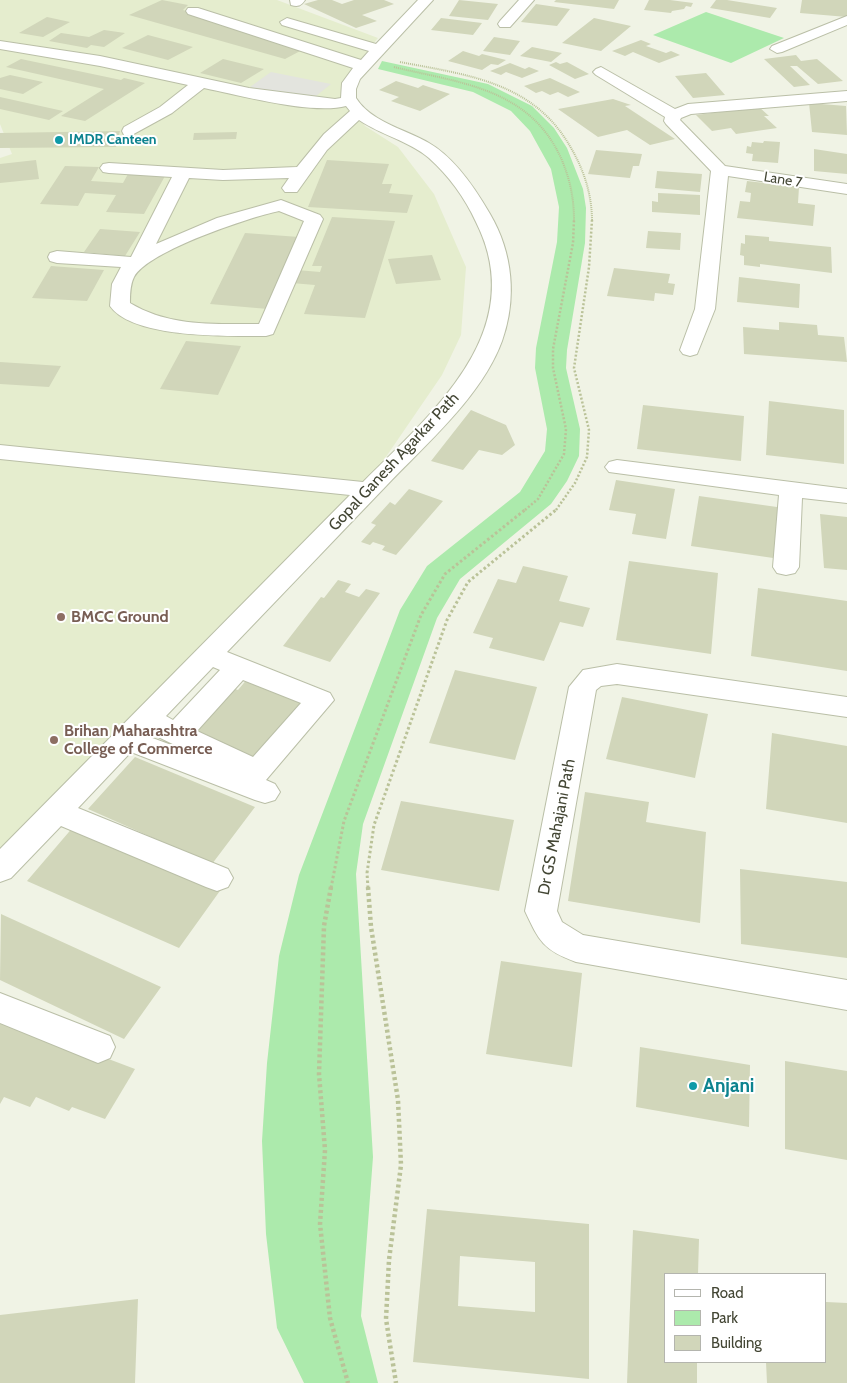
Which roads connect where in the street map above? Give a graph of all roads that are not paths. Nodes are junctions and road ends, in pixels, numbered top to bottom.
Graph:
1 (426, 0) edge
2 (527, 0) edge
3 (193, 11) dead end
4 (271, 18) dead end
5 (847, 20) edge
6 (505, 24) dead end
7 (0, 45) edge
8 (777, 49) dead end
9 (371, 58) junction
10 (601, 72) dead end
11 (200, 83) junction
12 (847, 96) edge
13 (355, 106) junction
14 (674, 114) junction
15 (130, 132) dead end
16 (109, 168) dead end
17 (720, 170) junction
18 (301, 172) junction
19 (182, 174) junction
20 (847, 189) edge
21 (281, 204) junction
22 (57, 257) dead end
23 (136, 264) junction
24 (690, 350) dead end
25 (0, 452) edge
26 (617, 467) dead end
27 (791, 489) junction
28 (369, 490) junction
29 (847, 496) edge
30 (786, 567) dead end
31 (208, 655) junction
32 (239, 667) junction
33 (176, 689) junction
34 (206, 703) junction
35 (847, 706) edge
36 (136, 729) junction
37 (176, 735) junction
38 (265, 792) dead end
39 (56, 811) junction
40 (0, 869) edge
41 (217, 878) dead end
42 (847, 995) edge
43 (0, 1008) edge
44 (98, 1047) dead end

1 - 9 street
2 - 6 street
3 - 9 street
4 - 9 street
5 - 8 street
7 - 11 street
9 - 13 street
10 - 14 street
11 - 13 street
11 - 15 street
12 - 14 street
13 - 18 street
13 - 28 street, Gopal Ganesh Agarkar Path
14 - 17 street
16 - 19 street
17 - 20 street, Lane 7
17 - 24 street
18 - 19 street
18 - 21 street
19 - 23 street
21 - 23 street
21 - 23 street
22 - 23 street
25 - 28 street
26 - 27 street
27 - 29 street
27 - 30 street
28 - 31 street, Gopal Ganesh Agarkar Path
31 - 32 street
31 - 33 street, Gopal Ganesh Agarkar Path
32 - 34 street
32 - 37 street
33 - 34 street
33 - 36 street, Gopal Ganesh Agarkar Path
34 - 37 street
35 - 42 street, Dr GS Mahajani Path
36 - 37 street
36 - 38 street
36 - 39 street, Gopal Ganesh Agarkar Path
39 - 40 street, Gopal Ganesh Agarkar Path
39 - 41 street
43 - 44 street

